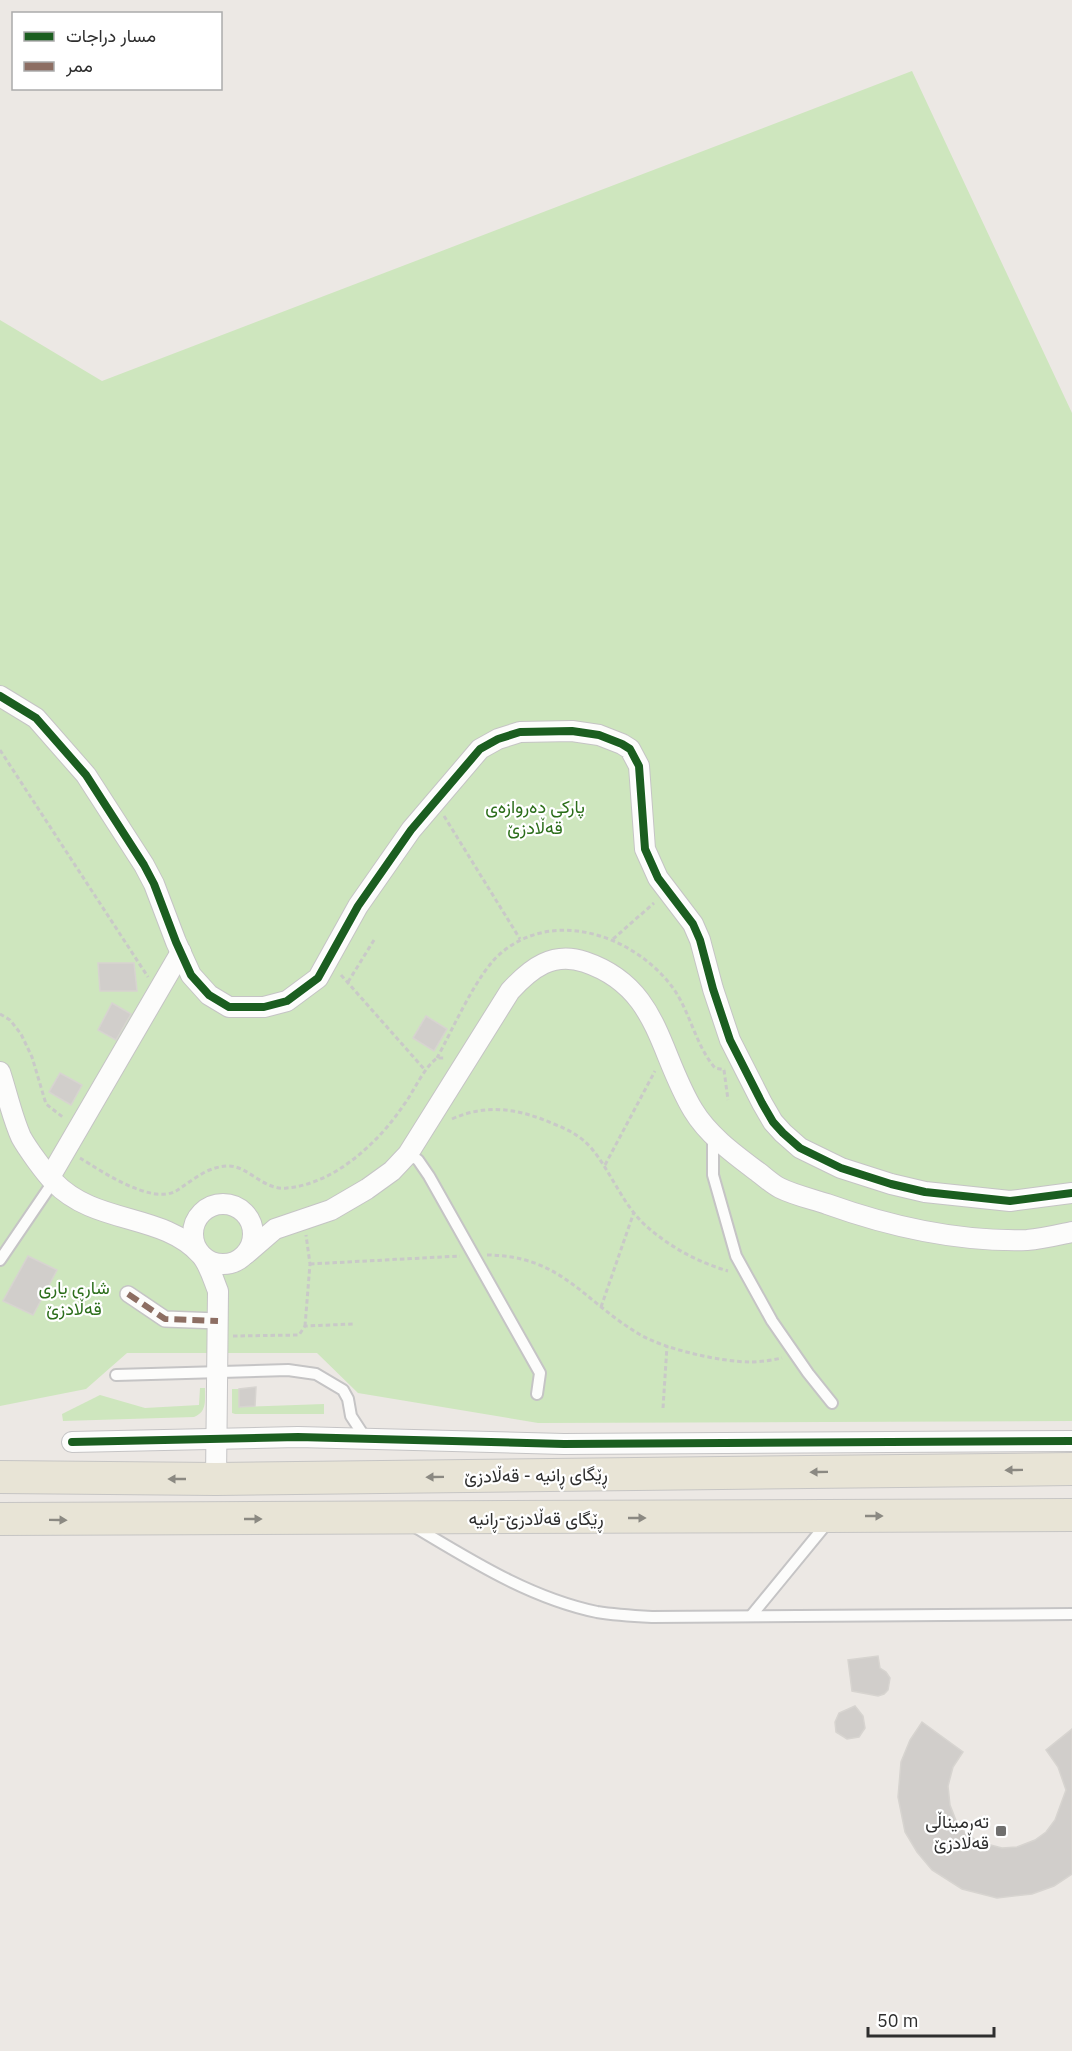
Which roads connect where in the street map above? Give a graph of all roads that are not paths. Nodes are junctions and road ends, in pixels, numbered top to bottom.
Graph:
1 (0, 696) edge
2 (181, 952) junction
3 (0, 1072) edge
4 (713, 1136) junction
5 (408, 1154) junction
6 (51, 1179) junction
7 (1072, 1193) edge
8 (242, 1210) junction
9 (198, 1218) junction
10 (297, 1229) junction
11 (167, 1232) junction
12 (1072, 1232) edge
13 (202, 1255) junction
14 (242, 1257) junction
15 (0, 1260) edge
16 (218, 1291) junction
17 (128, 1294) dead end
18 (218, 1321) junction
19 (218, 1372) junction
20 (116, 1375) dead end
21 (537, 1394) dead end
22 (832, 1403) dead end
23 (217, 1439) junction
24 (366, 1439) junction
25 (1072, 1441) edge
26 (72, 1442) dead end
27 (1072, 1469) edge
28 (0, 1477) edge
29 (216, 1479) junction
30 (1072, 1515) edge
31 (832, 1517) junction
32 (0, 1519) edge
33 (402, 1519) junction
34 (1072, 1614) edge
35 (751, 1616) junction

1 - 2 street
2 - 6 street
2 - 7 street
3 - 6 street
4 - 5 street
4 - 12 street
4 - 22 lane
5 - 10 street
5 - 21 lane
6 - 11 street
6 - 15 lane
8 - 9 street
8 - 10 street
8 - 14 street
9 - 11 street
9 - 13 street
10 - 14 street
11 - 13 street
13 - 14 street
13 - 16 street
14 - 16 street
16 - 18 street
17 - 18 street
18 - 19 street
19 - 20 lane
19 - 23 street
19 - 24 lane
23 - 24 street
23 - 26 street
23 - 29 street
24 - 25 street
27 -> 29 main road, ڕێگای ڕانیە - قەڵادزێ
29 -> 28 main road, ڕێگای ڕانیە - قەڵادزێ
31 -> 30 main road, ڕێگای قەڵادزێ-ڕانیە
33 -> 31 main road, ڕێگای قەڵادزێ-ڕانیە
31 - 35 lane
32 -> 33 main road, ڕێگای قەڵادزێ-ڕانیە
33 - 35 lane
34 - 35 lane

